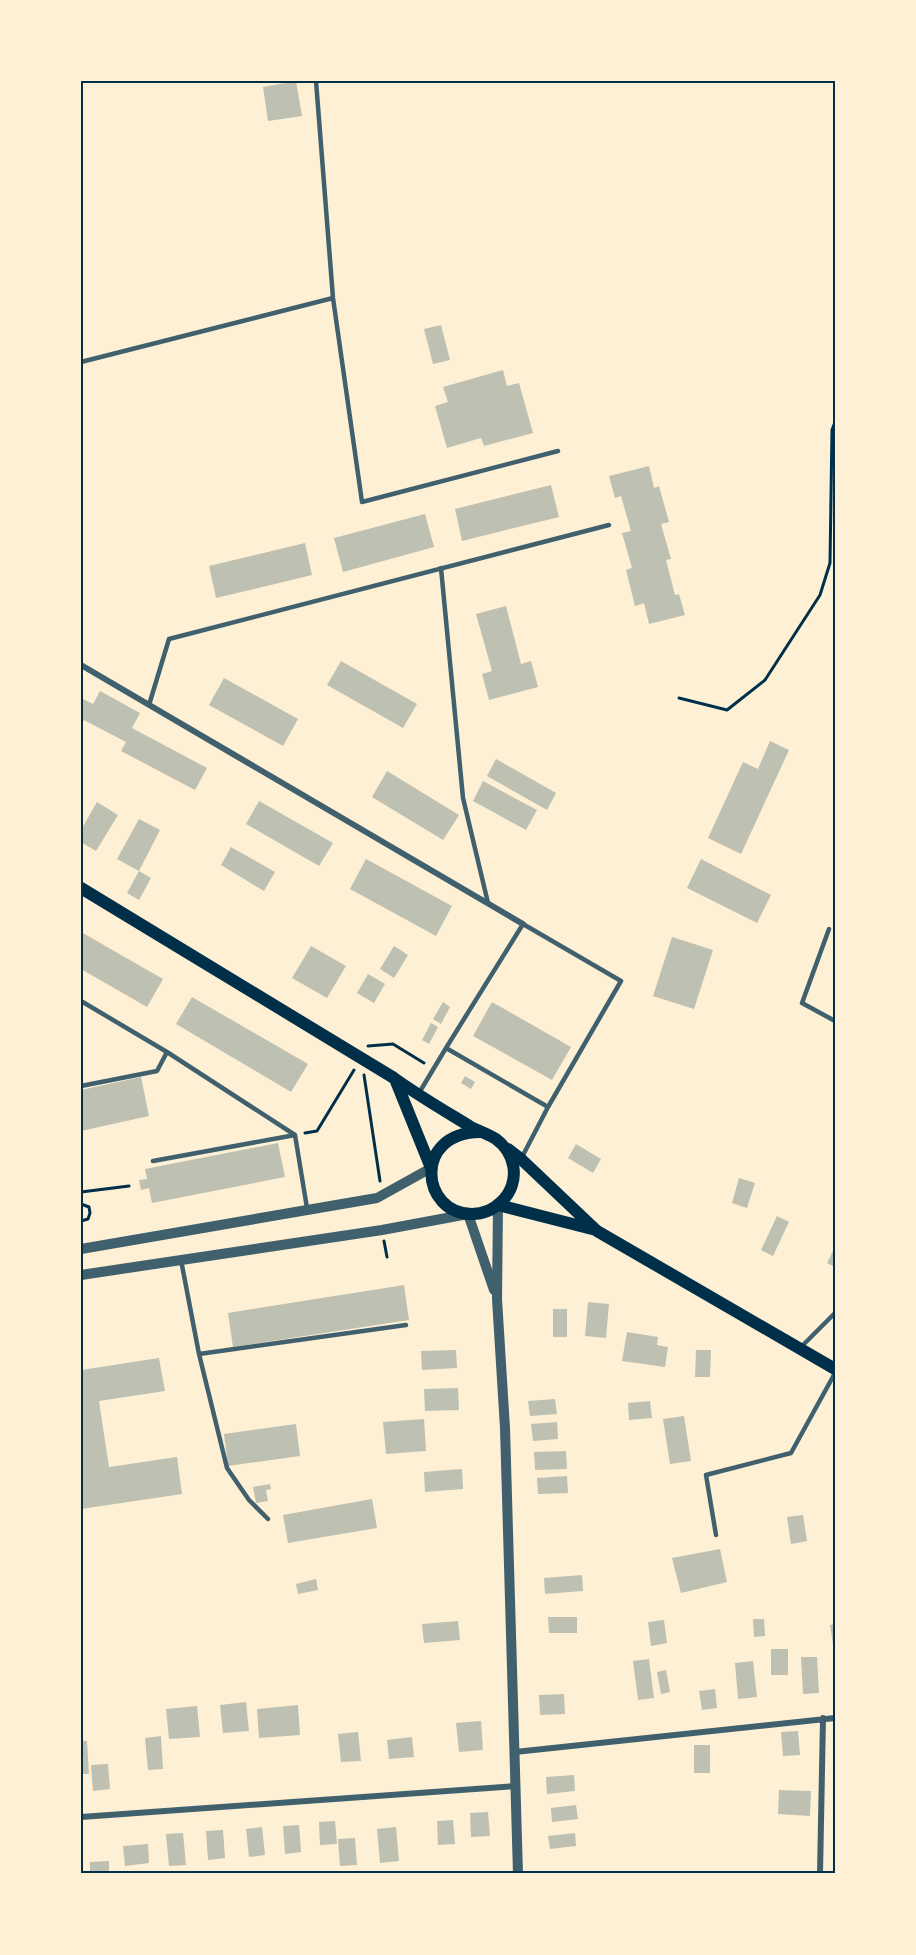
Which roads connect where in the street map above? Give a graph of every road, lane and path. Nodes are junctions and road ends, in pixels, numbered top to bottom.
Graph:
1 (316, 81) edge
2 (333, 298) junction
3 (81, 362) edge
4 (835, 422) edge
5 (558, 451) dead end
6 (609, 525) dead end
7 (441, 568) junction
8 (81, 665) edge
9 (679, 698) dead end
10 (149, 705) junction
11 (81, 888) edge
12 (488, 903) junction
13 (523, 924) junction
14 (829, 929) dead end
15 (81, 1001) edge
16 (835, 1021) edge
17 (446, 1048) junction
18 (366, 1050) dead end
19 (167, 1052) junction
20 (434, 1069) junction
21 (394, 1078) junction
22 (81, 1086) edge
23 (417, 1095) junction
24 (548, 1107) junction
25 (480, 1132) junction
26 (295, 1135) junction
27 (505, 1147) junction
28 (521, 1159) junction
29 (153, 1161) dead end
30 (431, 1168) junction
31 (129, 1186) dead end
32 (81, 1192) edge
33 (377, 1198) junction
34 (81, 1204) edge
35 (498, 1205) junction
36 (308, 1211) junction
37 (468, 1214) junction
38 (81, 1221) edge
39 (382, 1230) junction
40 (597, 1231) junction
41 (81, 1249) edge
42 (387, 1257) dead end
43 (181, 1260) junction
44 (81, 1275) edge
45 (497, 1299) junction
46 (835, 1313) edge
47 (406, 1325) dead end
48 (800, 1348) junction
49 (199, 1354) junction
50 (835, 1371) edge
51 (268, 1519) dead end
52 (716, 1535) dead end
53 (823, 1718) junction
54 (835, 1718) edge
55 (515, 1752) junction
56 (516, 1786) junction
57 (81, 1817) edge
58 (518, 1874) edge
59 (820, 1874) edge

1 - 2 lane
2 - 3 lane
2 - 5 lane
4 - 9 path
6 - 7 lane
7 - 10 lane
7 - 12 lane
8 - 10 street
10 - 12 street
11 - 21 main road
12 - 13 street
13 - 17 lane
13 - 24 lane
14 - 16 lane
15 - 19 lane
17 - 20 lane
17 - 24 lane
18 - 20 path
19 - 22 lane
19 - 26 lane
20 - 23 lane
21 - 23 main road
21 - 30 main road
23 - 25 main road
24 - 28 lane
25 - 27 main road
25 - 30 main road
26 - 29 lane
26 - 33 path
26 - 36 lane
27 - 28 main road
27 - 35 main road
28 - 40 main road
30 - 33 street
30 - 37 main road
31 - 32 path
33 - 36 street
34 - 38 path
35 - 37 main road
35 - 40 main road
35 - 45 street
36 - 41 street
37 - 39 street
37 - 45 street
39 - 42 path
39 - 43 street
40 - 48 main road
43 - 44 street
43 - 49 lane
45 - 55 street
46 - 48 lane
47 - 49 lane
48 - 50 main road
49 - 51 lane
50 - 52 lane
53 - 54 street
53 - 55 street
53 - 59 street
55 - 56 street
56 - 57 street
56 - 58 street

